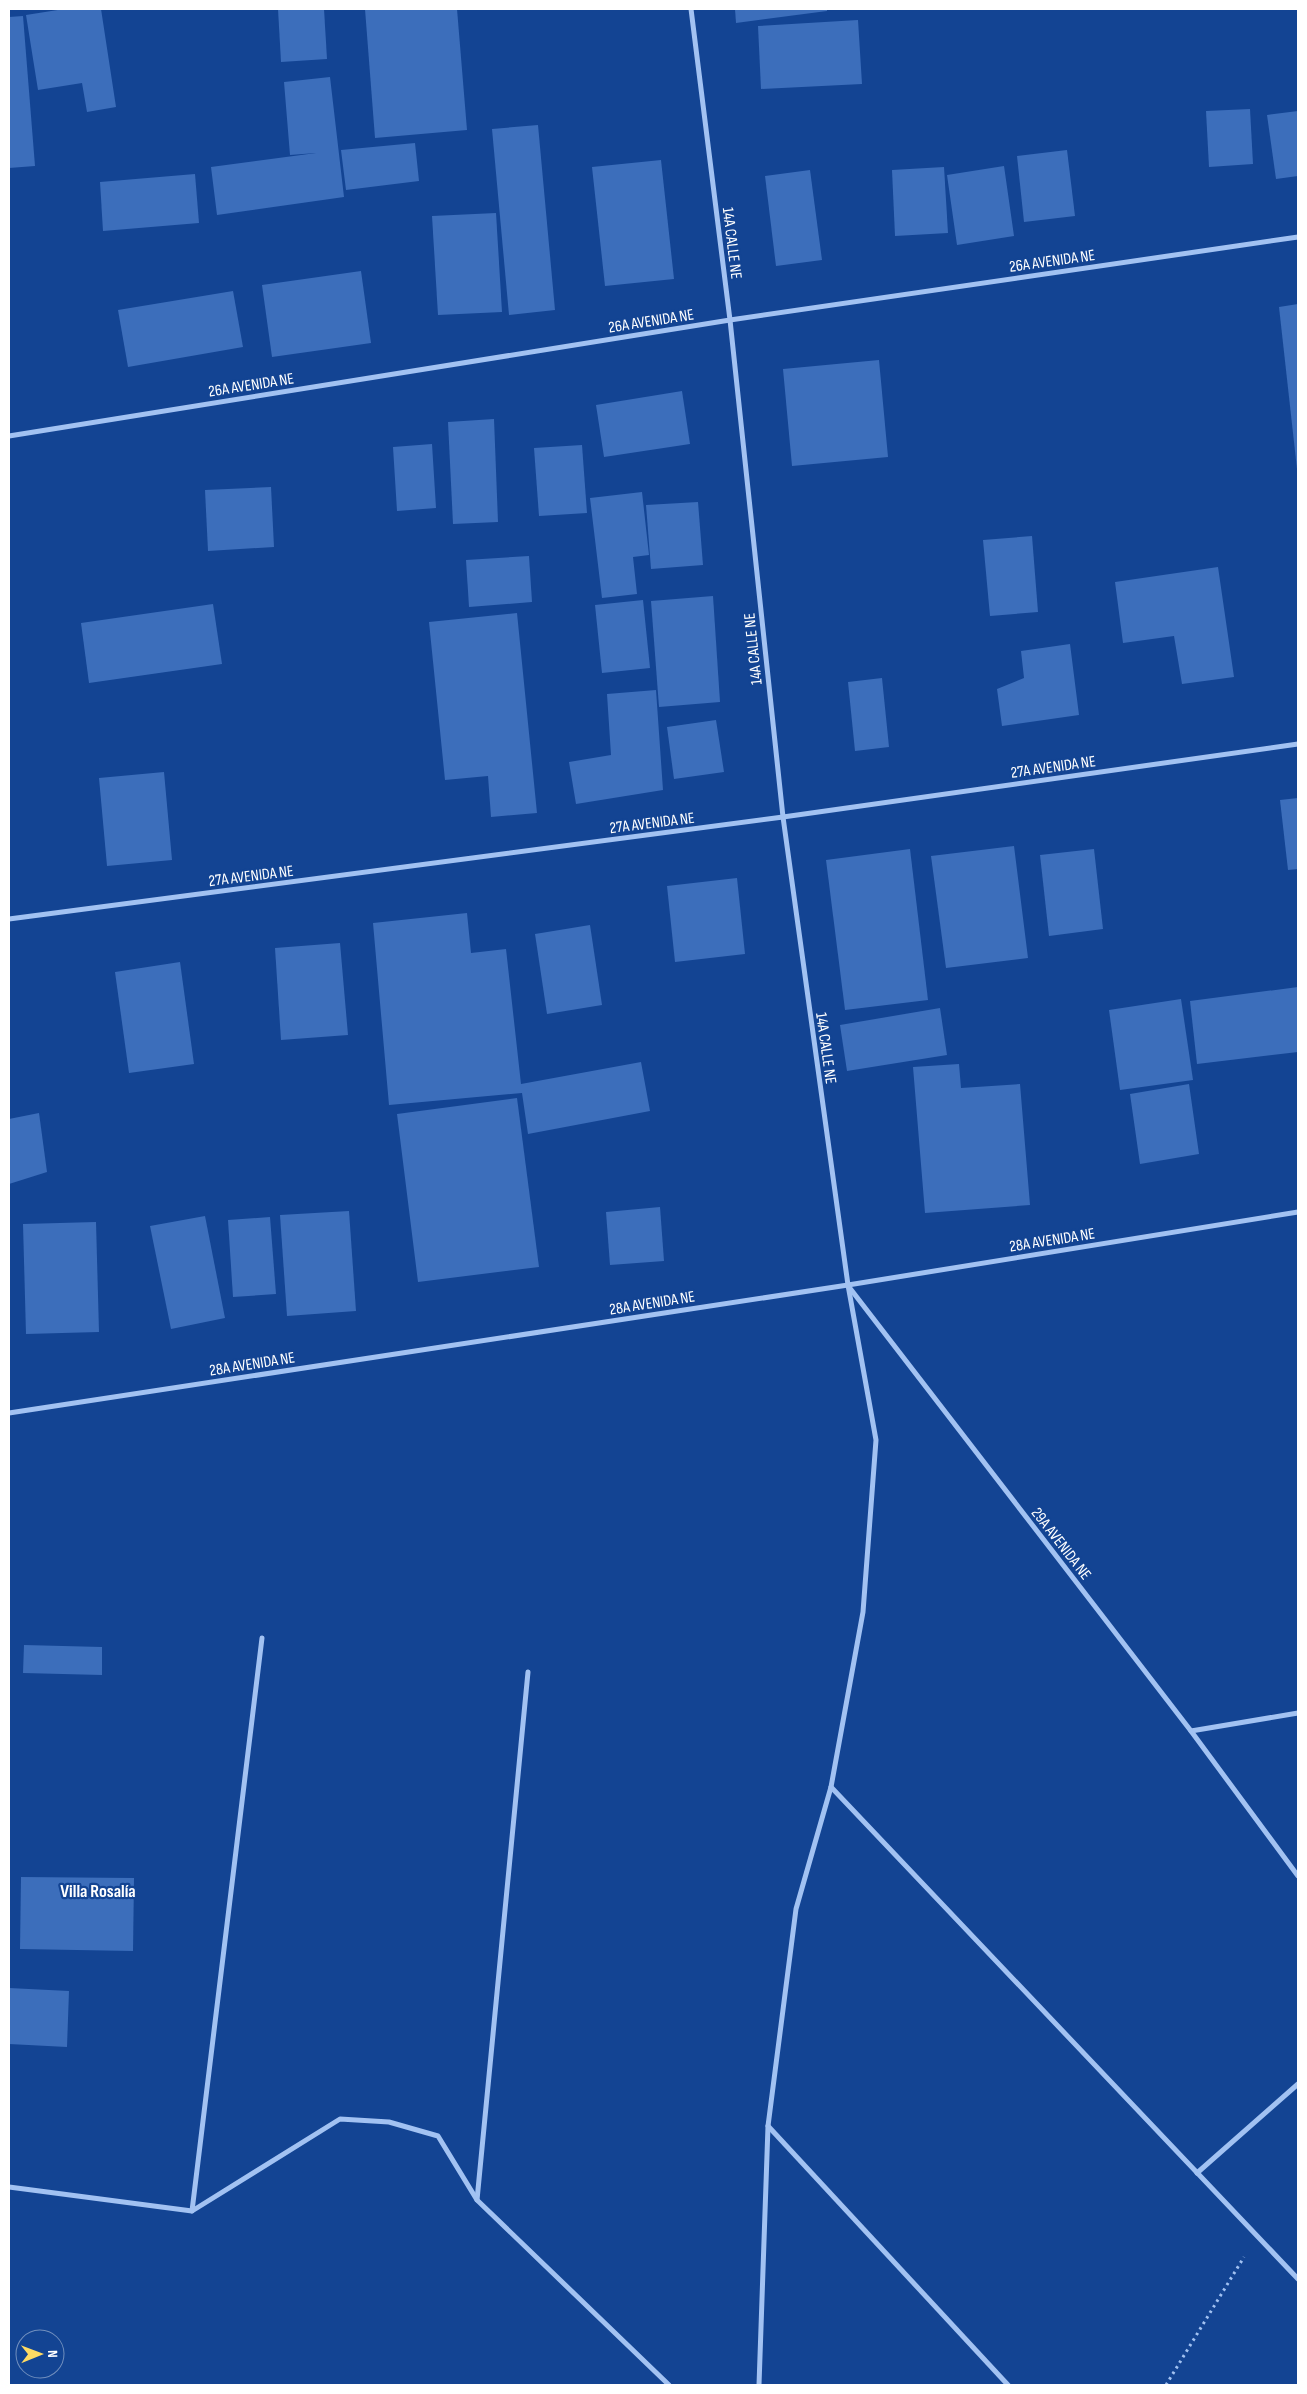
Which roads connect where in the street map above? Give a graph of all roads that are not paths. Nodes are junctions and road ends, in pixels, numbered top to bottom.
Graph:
1 (691, 9) edge
2 (1298, 237) edge
3 (730, 320) junction
4 (9, 436) edge
5 (1298, 744) edge
6 (783, 817) junction
7 (9, 919) edge
8 (1298, 1212) edge
9 (848, 1285) junction
10 (9, 1413) edge
11 (262, 1638) dead end
12 (528, 1672) dead end
13 (1298, 1713) edge
14 (1191, 1731) junction
15 (831, 1787) junction
16 (1298, 1876) edge
17 (1298, 2084) edge
18 (768, 2126) junction
19 (1197, 2173) junction
20 (9, 2187) edge
21 (477, 2200) junction
22 (192, 2211) junction
23 (1298, 2279) edge
24 (669, 2385) edge
25 (759, 2385) edge
26 (1008, 2385) edge

1 - 3 street, 14A CALLE NE
2 - 3 street, 26A AVENIDA NE
3 - 4 street, 26A AVENIDA NE
3 - 6 street, 14A CALLE NE
5 - 6 street, 27A AVENIDA NE
6 - 7 street, 27A AVENIDA NE
6 - 9 street, 14A CALLE NE
8 - 9 street, 28A AVENIDA NE
9 - 10 street, 28A AVENIDA NE
9 - 14 street, 29A AVENIDA NE
9 - 15 street, 14A CALLE NE
11 - 22 street
12 - 21 street
13 - 14 street
14 - 16 street, 29A AVENIDA NE
15 - 18 street, 14A CALLE NE
15 - 19 street
17 - 19 street
18 - 25 street, 14A CALLE NE
18 - 26 street
19 - 23 street
20 - 22 street
21 - 22 street
21 - 24 street

